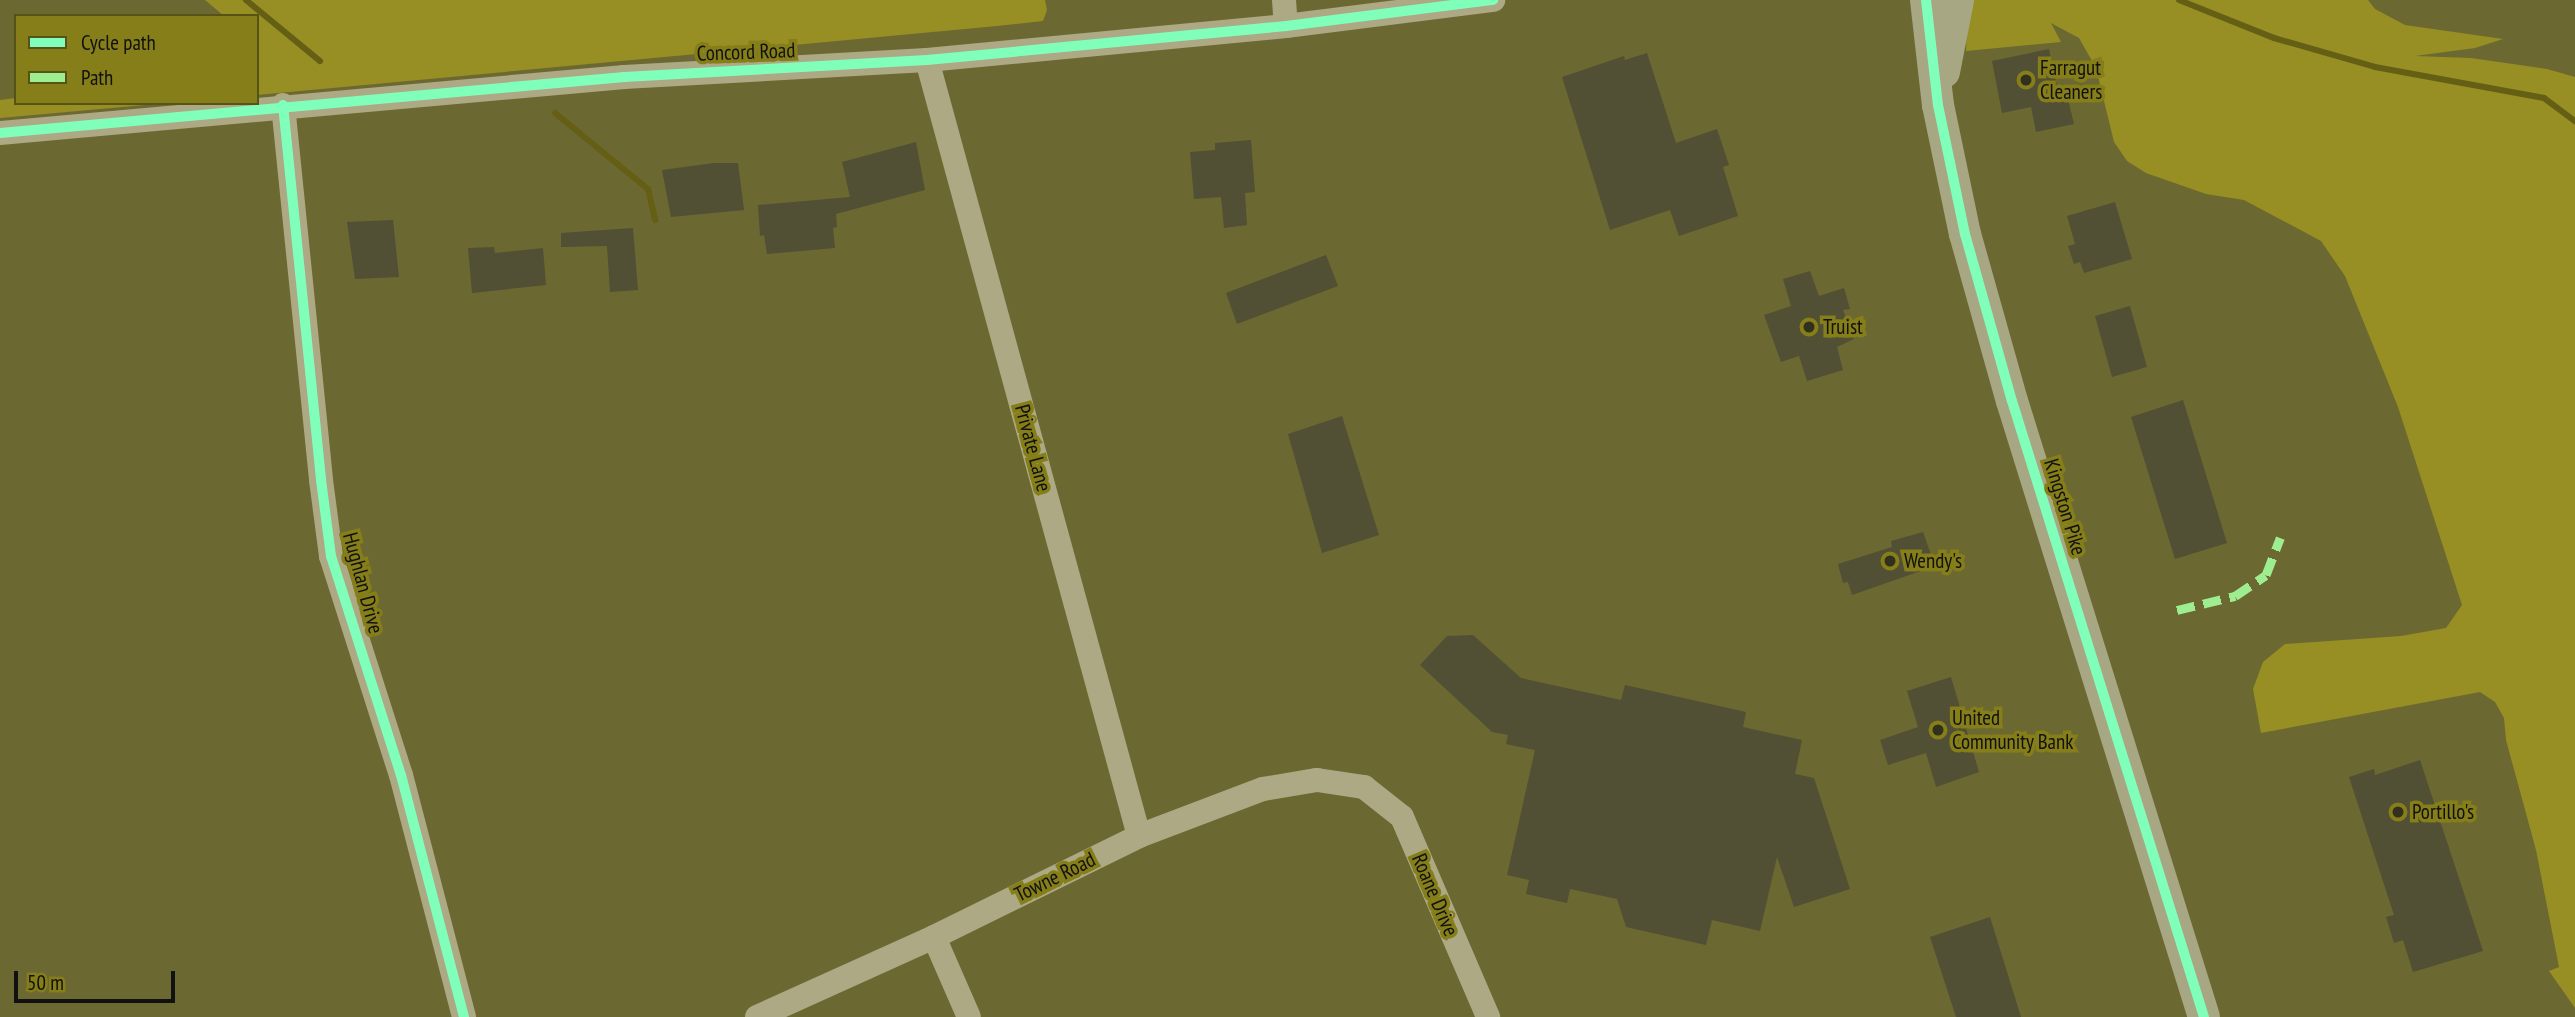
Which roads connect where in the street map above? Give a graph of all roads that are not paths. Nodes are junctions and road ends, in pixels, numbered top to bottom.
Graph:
1 (1284, 0) edge
2 (1493, 0) edge
3 (1926, 0) edge
4 (1958, 0) edge
5 (1286, 26) junction
6 (927, 60) junction
7 (283, 105) junction
8 (1938, 105) junction
9 (0, 132) edge
10 (1364, 787) joint
11 (1139, 836) junction
12 (934, 937) junction
13 (464, 1017) edge
14 (757, 1017) edge
15 (969, 1017) edge
16 (1488, 1017) edge
17 (2204, 1017) edge

1 - 5 street
2 - 5 street, Concord Road
3 - 8 main road, Kingston Pike
4 - 8 main road
5 - 6 street, Concord Road
6 - 7 street, Concord Road
6 - 11 street, Private Lane
7 - 9 street, Concord Road
7 - 13 street, Hughlan Drive
8 - 17 main road, Kingston Pike
10 - 11 street, Towne Road
10 - 16 street, Roane Drive
11 - 12 street, Towne Road
12 - 14 street, Towne Road
12 - 15 street

